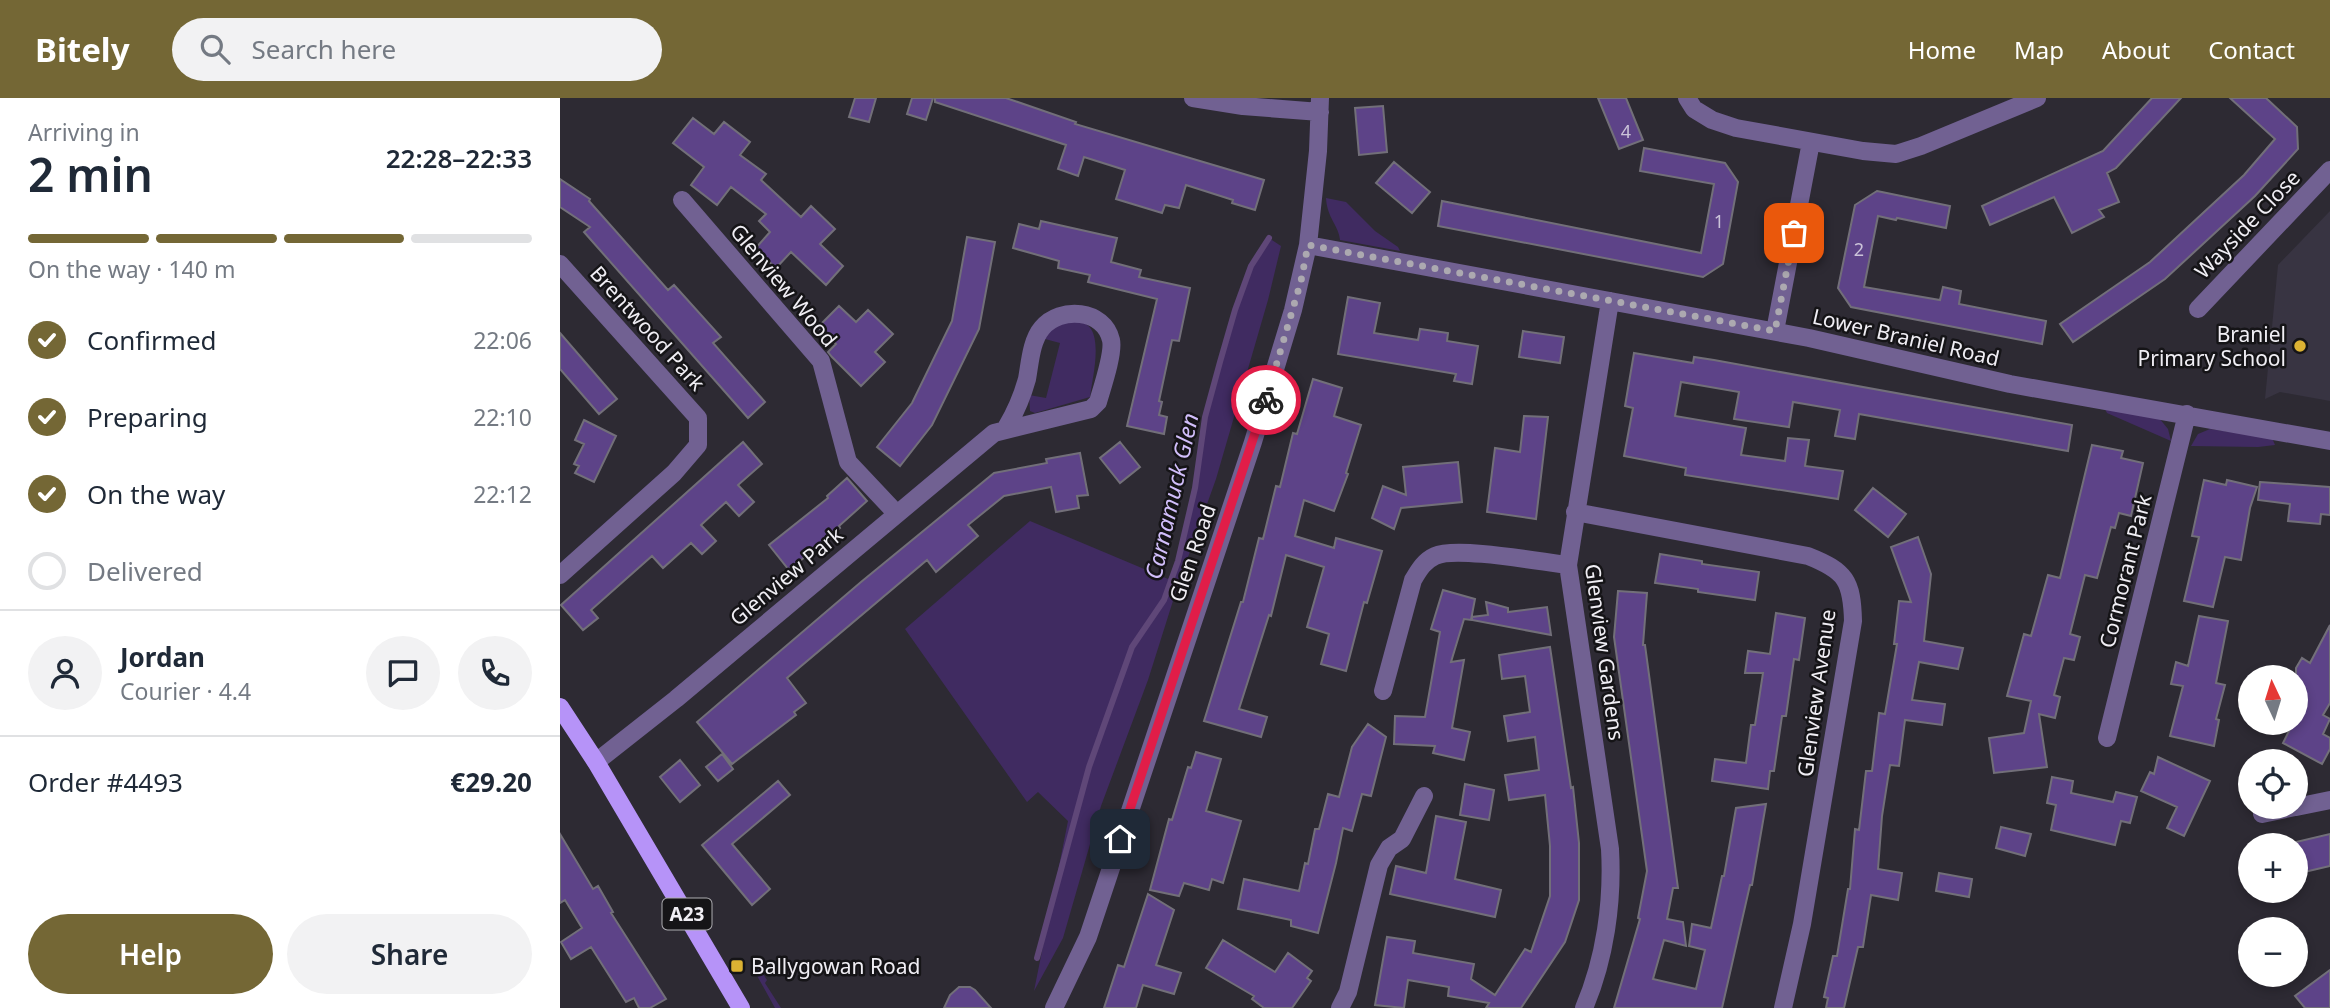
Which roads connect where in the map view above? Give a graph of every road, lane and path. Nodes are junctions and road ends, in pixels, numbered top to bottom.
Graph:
1 (1193, 98) edge
2 (1687, 98) edge
3 (2037, 98) edge
4 (1320, 105) edge
5 (1811, 142) junction
6 (2330, 170) edge
7 (681, 200) dead end
8 (1308, 245) junction
9 (560, 264) edge
10 (1610, 301) junction
11 (2198, 309) dead end
12 (1775, 331) junction
13 (2187, 414) junction
14 (1006, 428) junction
15 (2330, 442) edge
16 (1575, 512) junction
17 (896, 513) junction
18 (1568, 565) junction
19 (560, 575) edge
20 (1383, 691) dead end
21 (560, 707) edge
22 (2107, 738) dead end
23 (596, 762) junction
24 (1424, 796) dead end
25 (2330, 800) edge
26 (2308, 805) edge
27 (741, 1008) edge
28 (1054, 1008) edge
29 (1340, 1008) edge
30 (1584, 1008) edge
31 (1783, 1008) edge

1 - 4 street
2 - 5 street
3 - 5 street
4 - 8 street, Glen Road
5 - 12 street
6 - 11 street, Wayside Close
7 - 17 street, Glenview Wood
8 - 10 street, Lower Braniel Road
8 - 28 street, Glen Road
9 - 19 street, Brentwood Park
10 - 12 street, Lower Braniel Road
10 - 16 street, Glenview Gardens
12 - 13 street, Lower Braniel Road
13 - 15 street, Lower Braniel Road
13 - 22 street, Cormorant Park
14 - 14 street, Glenview Park
14 - 17 street, Glenview Park
16 - 18 street, Glenview Gardens
16 - 31 street, Glenview Avenue
17 - 23 street, Glenview Park
18 - 20 street
18 - 30 street, Glenview Gardens
21 - 23 main road, A23
23 - 27 main road, A23
24 - 29 street
25 - 26 street

